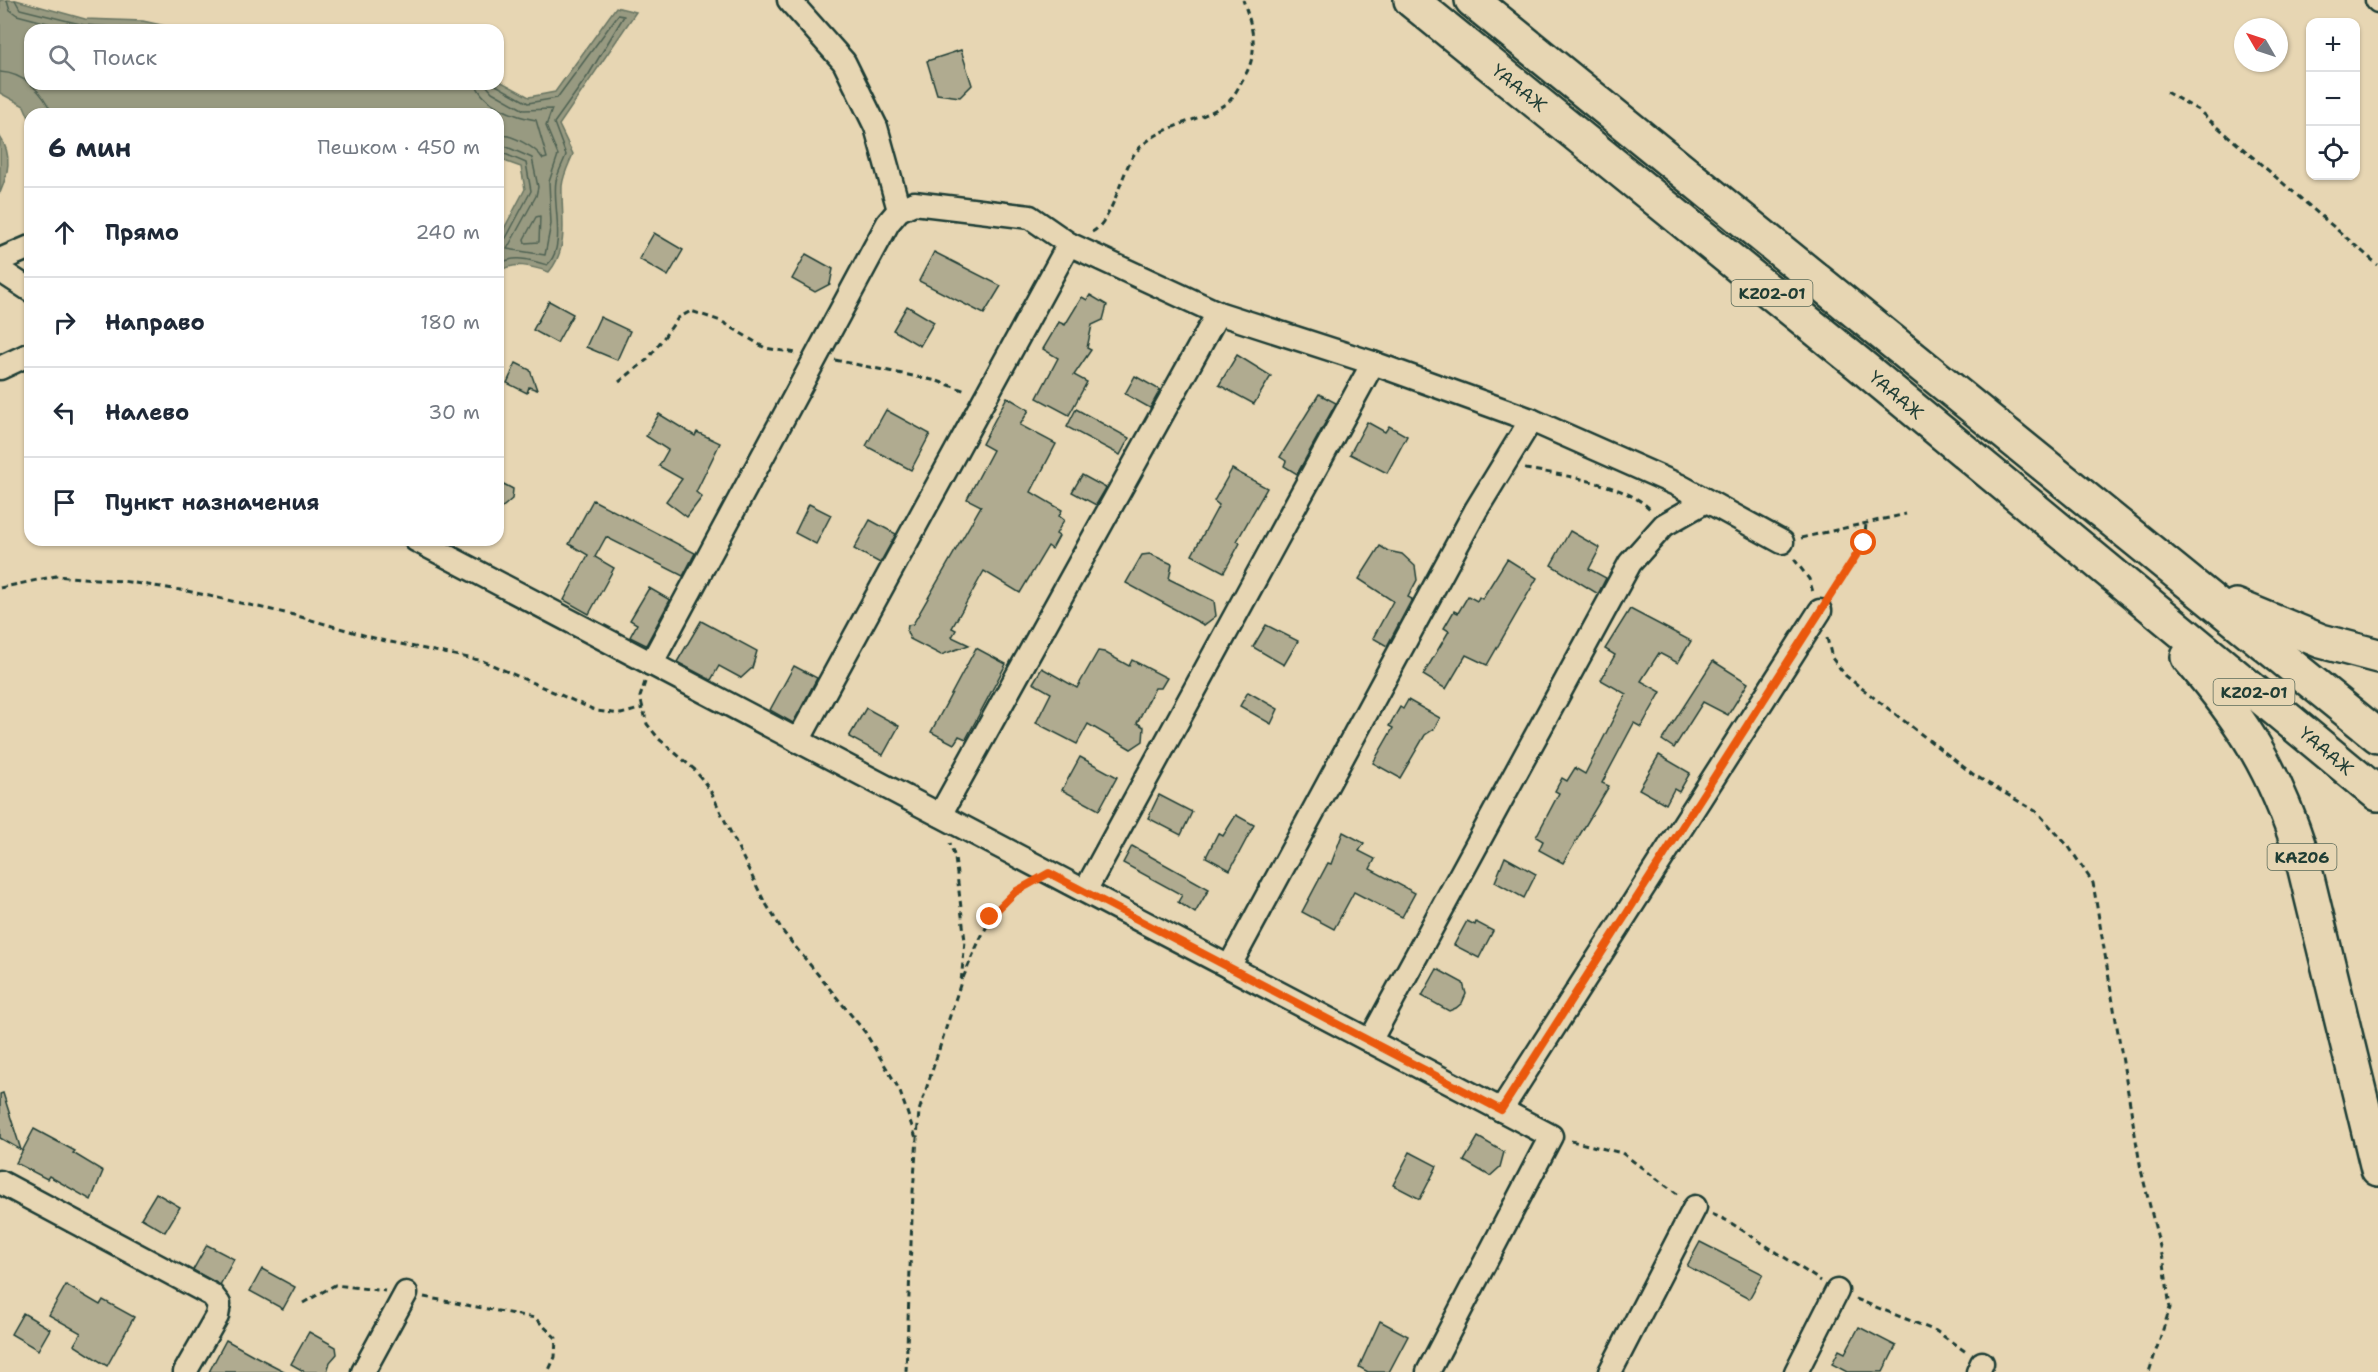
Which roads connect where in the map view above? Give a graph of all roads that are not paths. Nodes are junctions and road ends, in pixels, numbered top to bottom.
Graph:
1 (789, 0) edge
2 (1411, 0) edge
3 (1472, 0) edge
4 (899, 210) junction
5 (1069, 244) junction
6 (24, 250) edge
7 (24, 286) edge
8 (1218, 313) junction
9 (24, 357) edge
10 (1373, 363) junction
11 (0, 368) edge
12 (1531, 420) junction
13 (1706, 501) junction
14 (1782, 542) road end
15 (427, 546) edge
16 (2166, 562) junction
17 (2130, 590) junction
18 (1820, 611) road end
19 (2378, 656) edge
20 (651, 663) junction
21 (2378, 736) edge
22 (798, 741) junction
23 (2378, 794) edge
24 (940, 815) junction
25 (1085, 891) junction
26 (1229, 967) junction
27 (1370, 1041) junction
28 (1501, 1110) junction
29 (2378, 1169) edge
30 (0, 1182) edge
31 (1695, 1207) road end
32 (1837, 1291) road end
33 (406, 1293) road end
34 (185, 1372) edge
35 (363, 1372) edge
36 (1428, 1372) edge
37 (1610, 1372) edge
38 (1796, 1372) edge

1 - 4 street
2 - 17 highway, ҮАААЖ / KZ02-01
3 - 16 highway, KZ02-01
4 - 5 street
4 - 20 street
5 - 8 street
5 - 22 street
6 - 7 street
8 - 10 street
8 - 24 street
9 - 11 street
10 - 12 street
10 - 25 street
12 - 13 street
12 - 26 street
13 - 14 street
13 - 27 street
15 - 20 street
16 - 19 highway
16 - 21 highway, KZ02-01
17 - 23 highway, ҮАААЖ / KZ02-01
17 - 29 highway, KАZ06
18 - 28 street
20 - 22 street
22 - 24 street
24 - 25 street
25 - 26 street
26 - 27 street
27 - 28 street
28 - 36 street
30 - 34 street
31 - 37 street
32 - 38 street
33 - 35 street

